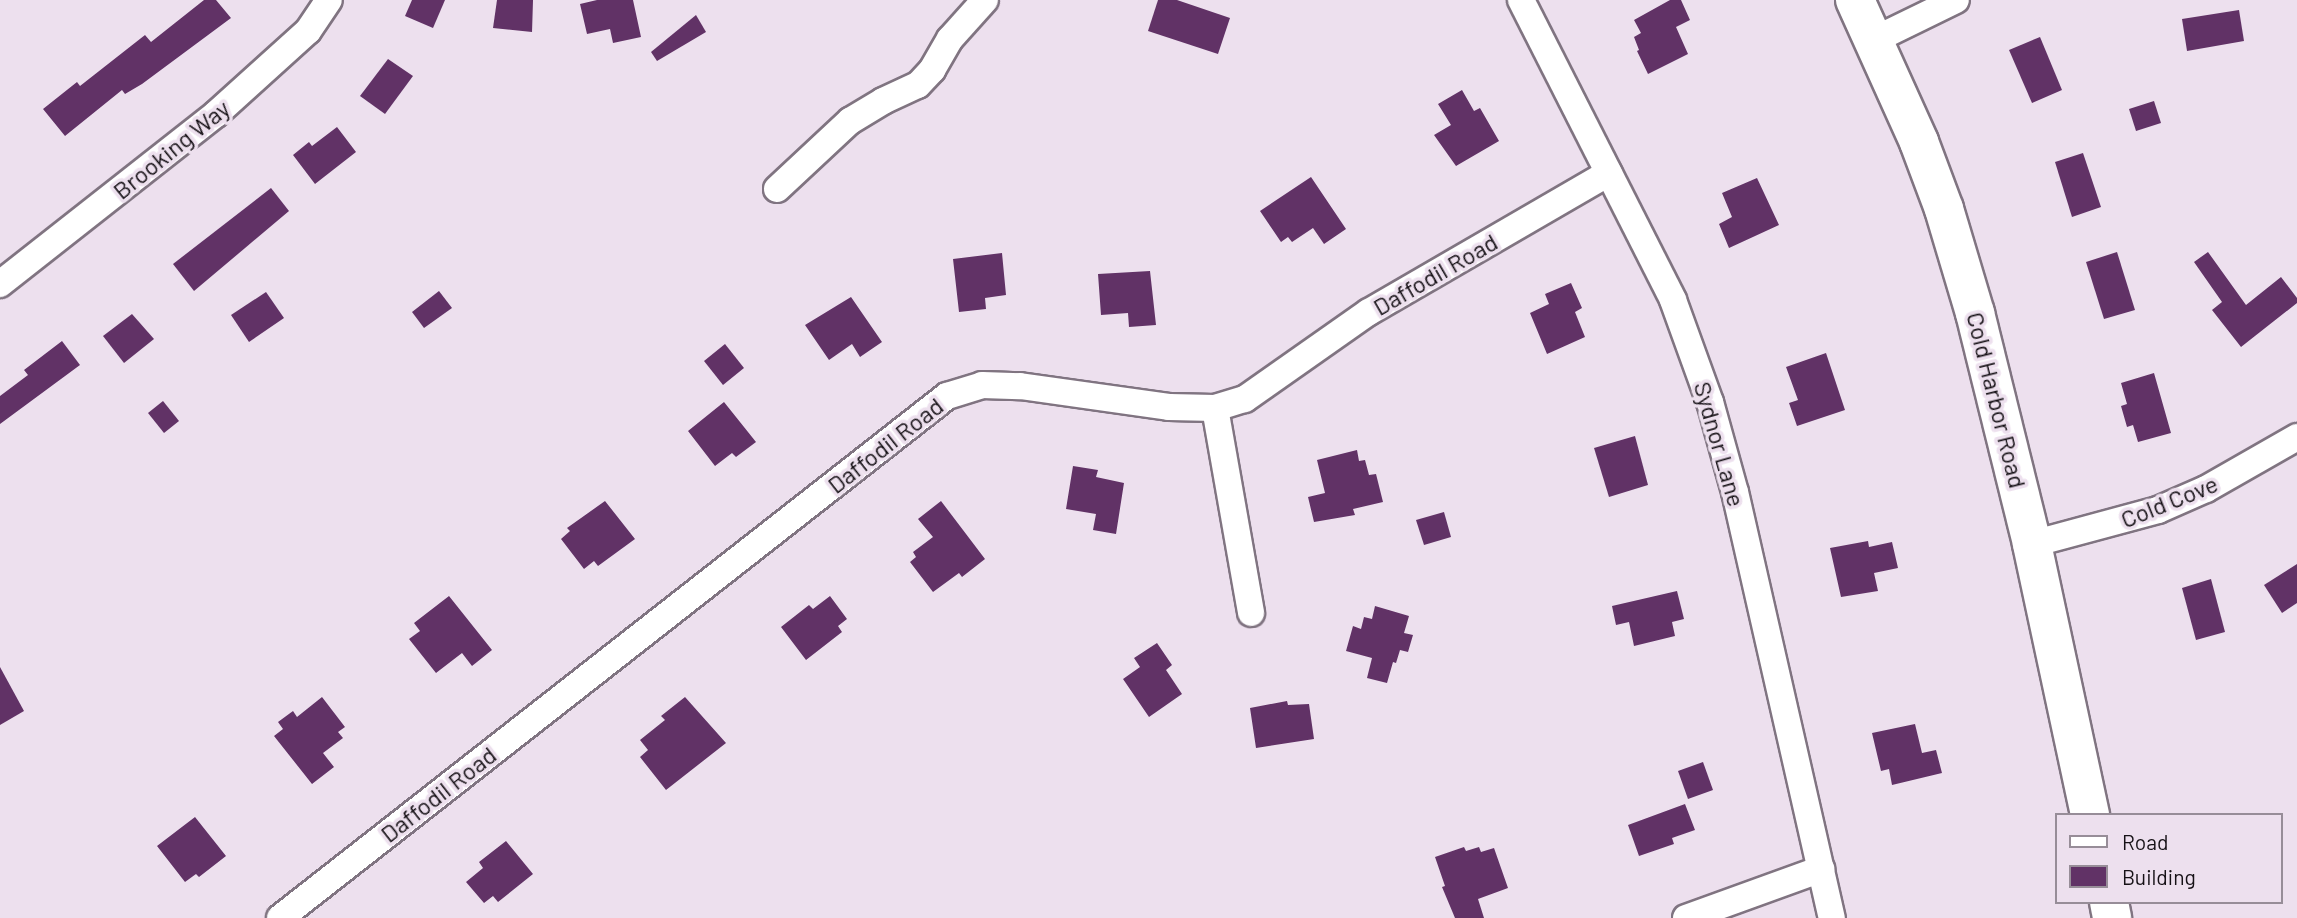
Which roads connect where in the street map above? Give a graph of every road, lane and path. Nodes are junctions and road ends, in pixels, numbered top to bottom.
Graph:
1 (329, 0) edge
2 (985, 0) edge
3 (1521, 0) edge
4 (1855, 0) edge
5 (1956, 0) edge
6 (1874, 40) junction
7 (1609, 173) junction
8 (778, 189) dead end
9 (0, 284) edge
10 (1215, 408) junction
11 (2297, 437) edge
12 (2032, 544) junction
13 (1251, 613) dead end
14 (2090, 813) edge
15 (1821, 869) junction
16 (280, 918) edge
17 (1686, 918) edge
18 (1832, 918) edge

1 - 9 street, Brooking Way
2 - 8 street
3 - 7 street, Sydnor Lane
4 - 6 main road, Cold Harbor Road
5 - 6 street
6 - 12 main road, Cold Harbor Road
7 - 10 street, Daffodil Road
7 - 15 street, Sydnor Lane
10 - 13 street
10 - 16 street, Daffodil Road
11 - 12 street, Cold Cove
12 - 14 main road, Cold Harbor Road
15 - 17 street
15 - 18 street, Sydnor Lane

